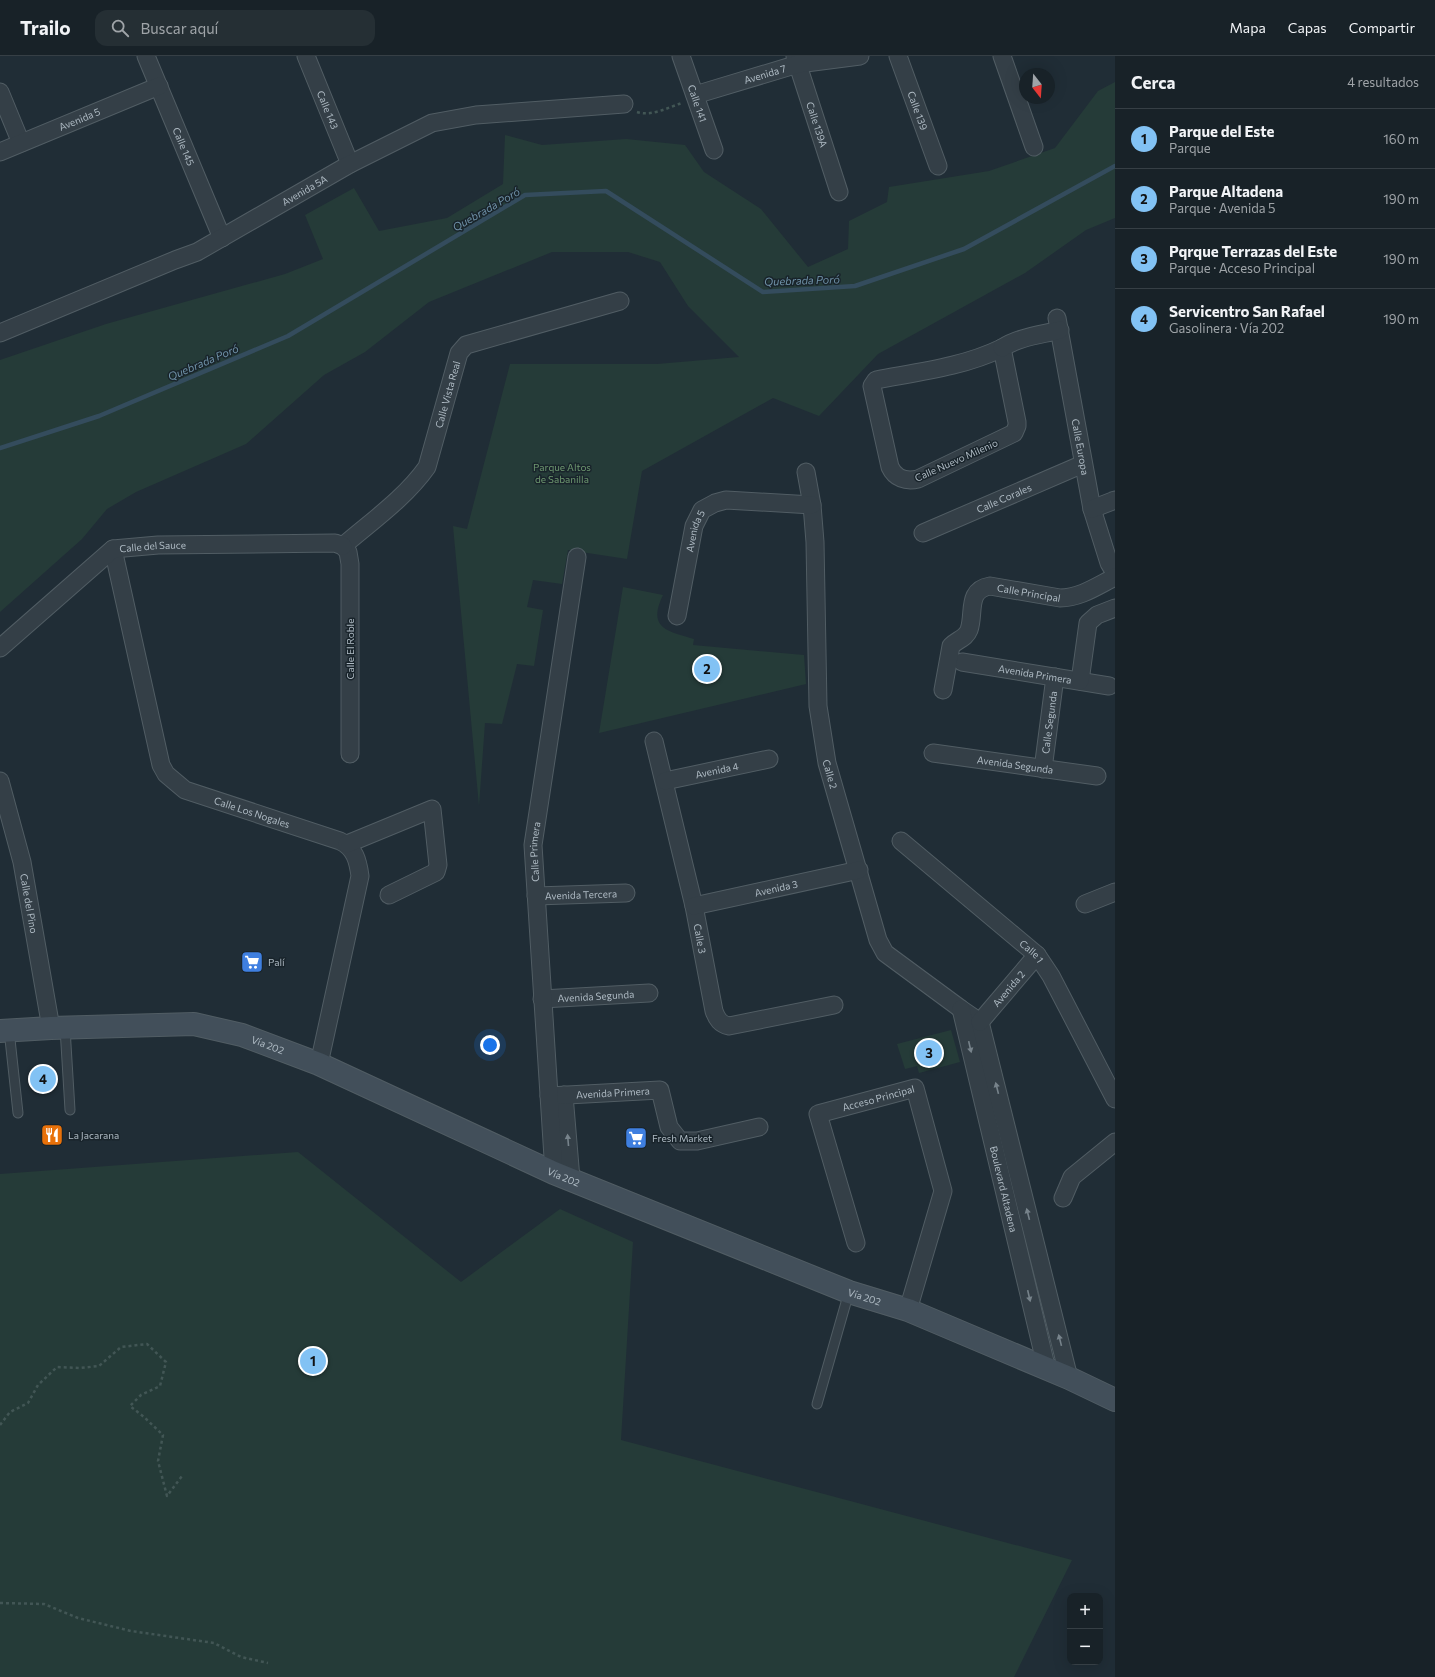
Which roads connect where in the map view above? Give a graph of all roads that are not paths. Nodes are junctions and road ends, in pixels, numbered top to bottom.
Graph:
1 (146, 56) edge
2 (306, 56) edge
3 (681, 56) edge
4 (860, 56) edge
5 (898, 56) edge
6 (1002, 56) edge
7 (797, 60) edge
8 (159, 86) junction
9 (0, 92) edge
10 (695, 97) junction
11 (624, 104) road end
12 (21, 143) junction
13 (1034, 147) dead end
14 (714, 150) dead end
15 (0, 152) edge
16 (350, 164) junction
17 (938, 166) dead end
18 (839, 192) dead end
19 (222, 238) junction
20 (620, 301) dead end
21 (1059, 324) joint
22 (0, 333) edge
23 (1002, 348) junction
24 (1084, 464) junction
25 (806, 472) dead end
26 (1115, 500) edge
27 (812, 505) junction
28 (1092, 509) junction
29 (923, 533) dead end
30 (344, 546) junction
31 (113, 548) junction
32 (577, 557) dead end
33 (1115, 573) edge
34 (1115, 577) edge
35 (1115, 608) edge
36 (677, 616) dead end
37 (0, 648) edge
38 (962, 662) dead end
39 (1055, 677) junction
40 (1080, 681) junction
41 (1109, 686) dead end
42 (943, 690) dead end
43 (654, 741) dead end
44 (933, 753) dead end
45 (350, 754) dead end
46 (769, 759) dead end
47 (1043, 768) junction
48 (1097, 776) dead end
49 (0, 781) edge
50 (665, 781) junction
51 (901, 841) dead end
52 (347, 844) junction
53 (858, 870) junction
54 (1115, 892) edge
55 (626, 893) dead end
56 (389, 895) dead end
57 (536, 896) junction
58 (1085, 904) dead end
59 (694, 906) junction
60 (1037, 955) junction
61 (649, 993) dead end
62 (542, 999) junction
63 (834, 1006) dead end
64 (961, 1010) junction
65 (980, 1022) junction
66 (58, 1028) junction
67 (4, 1031) edge
68 (318, 1064) junction
69 (556, 1095) junction
70 (1115, 1099) edge
71 (70, 1110) dead end
72 (18, 1113) dead end
73 (759, 1127) dead end
74 (1115, 1142) edge
75 (1012, 1147) junction
76 (994, 1151) junction
77 (562, 1176) junction
78 (1063, 1198) dead end
79 (856, 1243) dead end
80 (1042, 1268) junction
81 (1024, 1273) junction
82 (849, 1292) junction
83 (908, 1310) junction
84 (1047, 1370) junction
85 (1069, 1378) junction
86 (1115, 1400) edge
87 (817, 1404) dead end

1 - 8 street, Calle 145
2 - 16 street, Calle 143
3 - 10 street, Calle 141
4 - 7 street, Avenida 7
5 - 17 street, Calle 139
6 - 13 street
7 - 10 street, Avenida 7
7 - 18 street, Calle 139A
8 - 12 street, Avenida 5
8 - 19 street, Calle 145
9 - 12 street
10 - 14 street, Calle 141
11 - 16 street, Avenida 5A
12 - 15 street, Avenida 5
16 - 19 street, Avenida 5A
19 - 22 street, Avenida 5A
20 - 30 street, Calle Vista Real
21 - 23 street, Calle Nuevo Milenio
21 - 24 street, Calle Europa
23 - 23 street, Calle Nuevo Milenio
24 - 28 street, Calle Europa
24 - 29 street, Calle Corales
25 - 27 street, Calle 2
26 - 28 street
27 - 36 street, Avenida 5
27 - 53 street, Calle 2
28 - 33 street, Calle Europa
30 - 31 street, Calle del Sauce
30 - 45 street, Calle El Roble
31 - 37 street, Calle del Sauce
31 - 52 street, Calle Los Nogales
32 - 57 street, Calle Primera
34 - 42 street, Calle Principal
35 - 40 street
38 - 39 street, Avenida Primera
39 - 40 street, Avenida Primera
39 - 47 street, Calle Segunda
40 - 41 street, Avenida Primera
43 - 50 street, Calle 3
44 - 47 street, Avenida Segunda
46 - 50 street, Avenida 4
47 - 48 street, Avenida Segunda
49 - 66 street, Calle del Pino
50 - 59 street, Calle 3
51 - 60 street, Calle 1
52 - 56 street
52 - 68 street
53 - 59 street, Avenida 3
53 - 64 street, Calle 2
54 - 58 street
55 - 57 street, Avenida Tercera
57 - 62 street, Calle Primera
59 - 63 street, Calle 3
60 - 65 street, Avenida 2
60 - 70 street, Calle 1
61 - 62 street, Avenida Segunda
62 - 69 street, Calle Primera
64 - 65 street, Calle 2
64 -> 76 street, Boulevard Altadena
75 -> 65 street, Boulevard Altadena
66 - 67 main road, Vía 202
66 - 68 main road, Vía 202
66 - 71 lane
67 - 72 lane
68 - 77 main road, Vía 202
69 - 73 street, Avenida Primera
69 - 77 street, Calle Primera
74 - 78 street
75 - 76 street
80 -> 75 street, Boulevard Altadena
76 - 81 street, Boulevard Altadena
77 - 82 main road, Vía 202
79 - 83 street, Acceso Principal
80 - 81 street
85 -> 80 street, Boulevard Altadena
81 -> 84 street, Boulevard Altadena
82 - 83 main road, Vía 202
82 - 87 lane
83 - 84 main road, Vía 202
84 - 85 main road, Vía 202
85 - 86 main road, Vía 202

